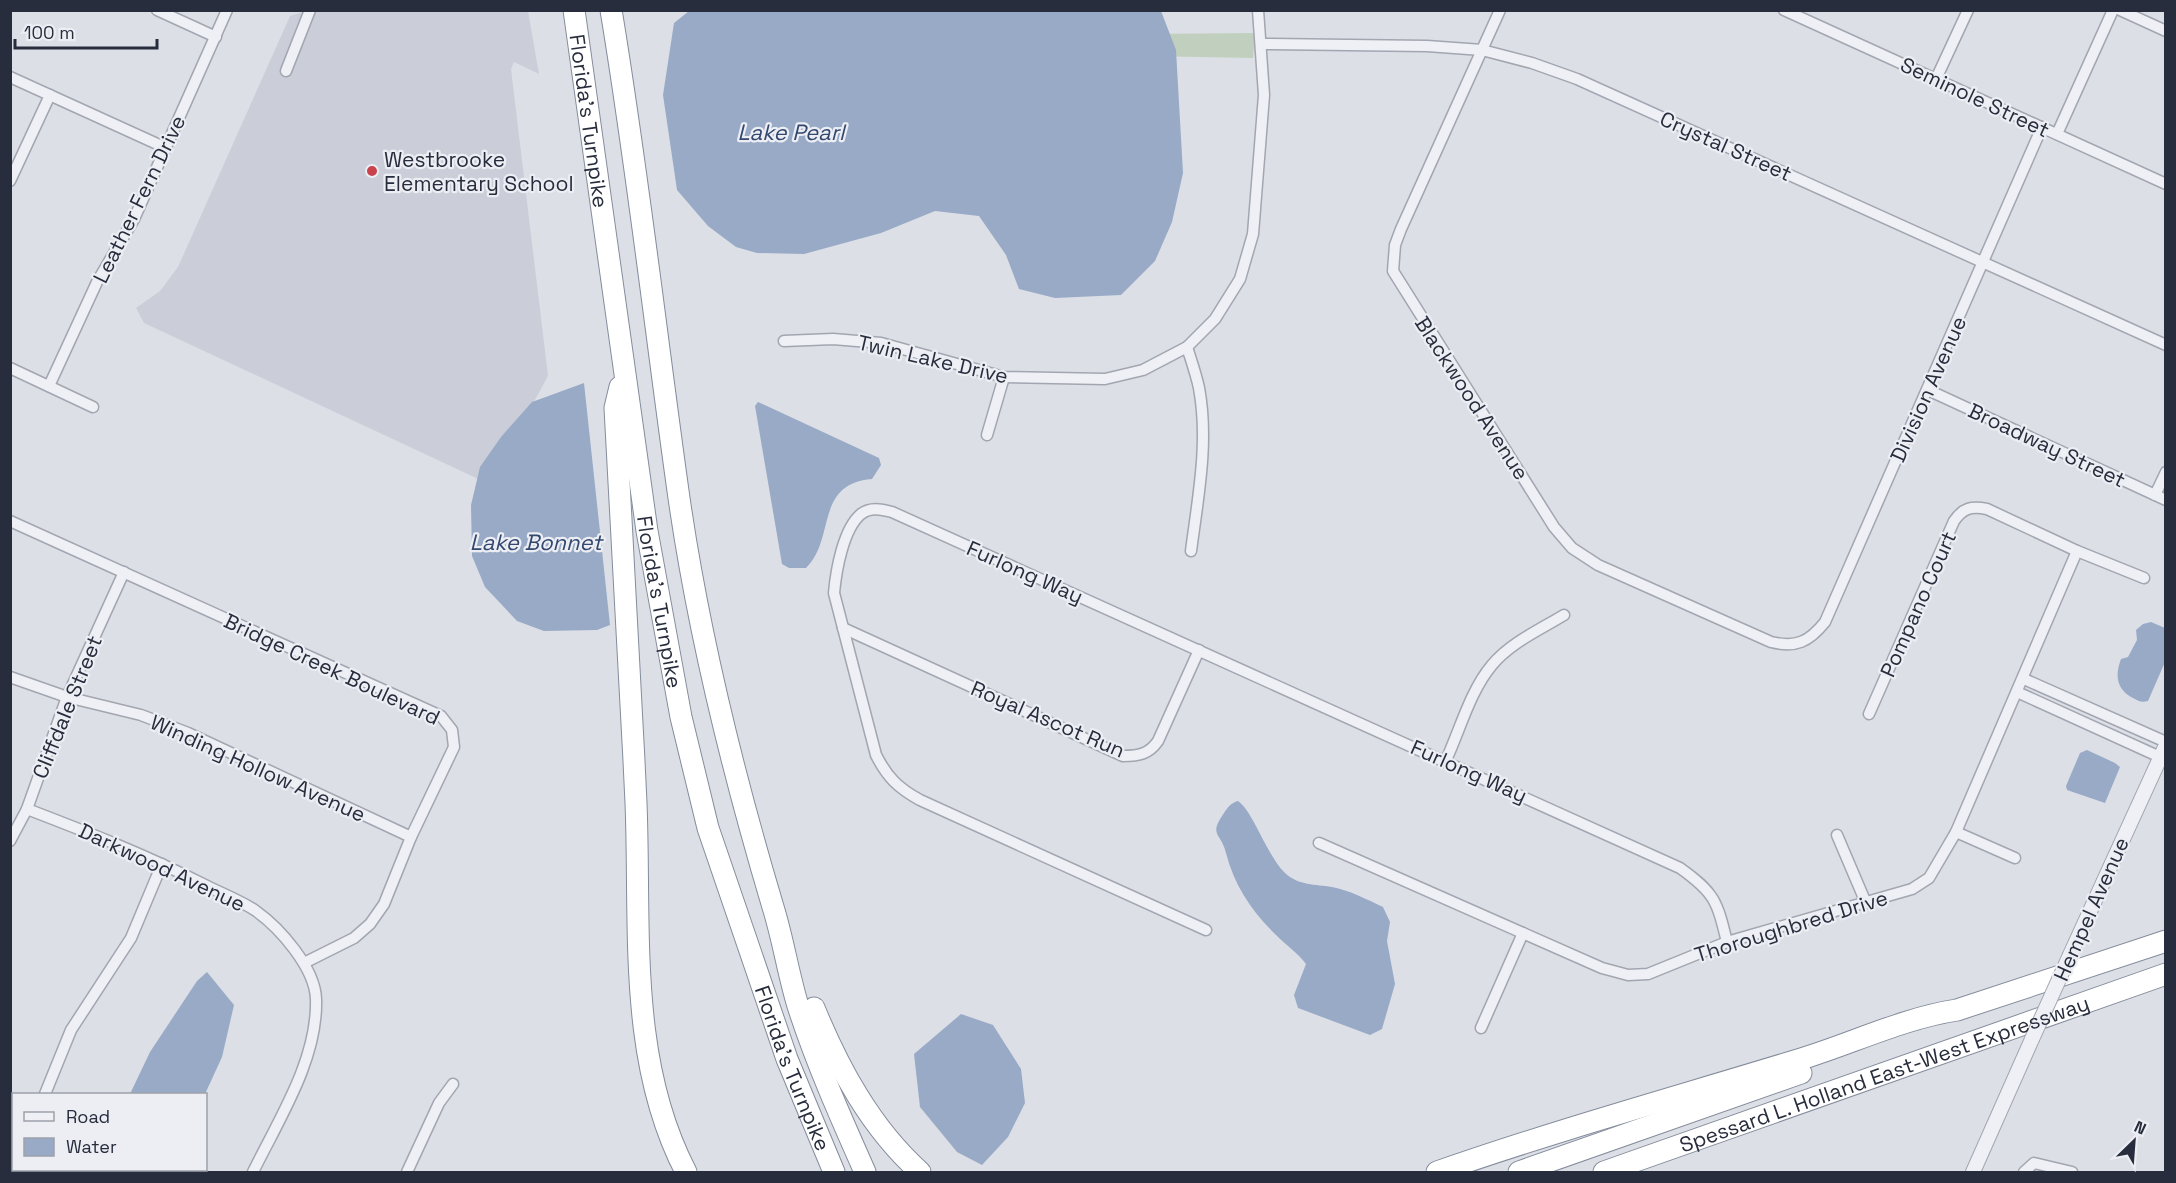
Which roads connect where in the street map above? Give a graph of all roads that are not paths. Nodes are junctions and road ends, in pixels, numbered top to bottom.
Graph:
1 (157, 10) edge
2 (227, 10) edge
3 (310, 10) edge
4 (574, 10) edge
5 (611, 10) edge
6 (1258, 10) edge
7 (1500, 10) edge
8 (1784, 10) edge
9 (1968, 10) edge
10 (2113, 10) edge
11 (2120, 10) edge
12 (2166, 31) edge
13 (216, 37) junction
14 (1262, 44) junction
15 (1482, 50) junction
16 (286, 71) dead end
17 (10, 77) edge
18 (1936, 79) junction
19 (50, 95) junction
20 (2042, 127) junction
21 (2057, 134) junction
22 (166, 148) junction
23 (10, 181) edge
24 (2166, 184) edge
25 (1984, 263) junction
26 (784, 341) dead end
27 (2166, 345) edge
28 (1187, 347) junction
29 (10, 368) edge
30 (624, 375) junction
31 (1004, 377) junction
32 (49, 386) junction
33 (1928, 390) junction
34 (93, 407) dead end
35 (987, 435) dead end
36 (2166, 472) edge
37 (2160, 498) edge
38 (10, 521) edge
39 (2077, 550) junction
40 (1191, 551) dead end
41 (123, 572) junction
42 (2144, 578) dead end
43 (1564, 615) dead end
44 (843, 628) junction
45 (1803, 643) joint
46 (1199, 650) junction
47 (10, 677) edge
48 (2024, 679) junction
49 (2016, 692) junction
50 (67, 698) junction
51 (1869, 714) dead end
52 (2164, 748) edge
53 (1446, 760) junction
54 (27, 809) junction
55 (1956, 832) junction
56 (1837, 835) dead end
57 (411, 837) junction
58 (10, 841) edge
59 (1319, 843) dead end
60 (2015, 858) dead end
61 (162, 864) junction
62 (1866, 903) junction
63 (774, 911) junction
64 (1206, 930) dead end
65 (1523, 933) junction
66 (2166, 941) edge
67 (1727, 942) junction
68 (304, 963) junction
69 (2166, 974) edge
70 (1957, 1010) junction
71 (1481, 1028) dead end
72 (453, 1084) dead end
73 (46, 1093) edge
74 (254, 1173) edge
75 (407, 1173) edge
76 (686, 1173) edge
77 (834, 1173) edge
78 (865, 1173) edge
79 (920, 1173) edge
80 (1437, 1173) edge
81 (1519, 1173) edge
82 (1604, 1173) edge
83 (1973, 1173) edge
84 (2024, 1173) edge
85 (2072, 1173) edge

1 - 13 street
2 - 13 street, Leather Fern Drive
3 - 16 street
4 - 30 highway, Florida's Turnpike
5 - 63 highway, Florida's Turnpike
6 - 14 street, Twin Lake Drive
7 - 15 street, Blackwood Avenue
8 - 18 street, Seminole Street
9 - 18 street
10 - 21 street
11 - 12 street
13 - 22 street, Leather Fern Drive
14 - 15 street, Crystal Street
14 - 28 street, Twin Lake Drive
15 - 25 street, Crystal Street
15 - 45 street, Blackwood Avenue
17 - 19 street
18 - 20 street, Seminole Street
19 - 22 street
19 - 23 street
20 - 21 street, Seminole Street
20 - 25 street, Division Avenue
21 - 24 street, Seminole Street
22 - 32 street, Leather Fern Drive
25 - 27 street, Crystal Street
25 - 33 street, Division Avenue
26 - 31 street, Twin Lake Drive
28 - 31 street, Twin Lake Drive
28 - 40 street
29 - 32 street
30 - 76 highway
30 - 77 highway, Florida's Turnpike
31 - 35 street
32 - 34 street
33 - 37 street, Broadway Street
33 - 45 street, Division Avenue
36 - 37 street
38 - 41 street, Bridge Creek Boulevard
39 - 42 street, Pompano Court
39 - 48 street, Thoroughbred Drive
39 - 51 street, Pompano Court
41 - 50 street, Cliffdale Street
41 - 57 street, Bridge Creek Boulevard
43 - 53 street
44 - 46 street, Royal Ascot Run
44 - 46 street, Furlong Way
44 - 64 street, Furlong Way
46 - 53 street, Furlong Way
47 - 50 street, Winding Hollow Avenue
48 - 49 street, Thoroughbred Drive
48 - 52 street
49 - 52 street
49 - 55 street, Thoroughbred Drive
50 - 54 street, Cliffdale Street
50 - 57 street, Winding Hollow Avenue
52 - 83 street, Hempel Avenue, bridge
53 - 67 street, Furlong Way
54 - 58 street, Cliffdale Street
54 - 61 street, Darkwood Avenue
55 - 60 street
55 - 62 street, Thoroughbred Drive
56 - 62 street
57 - 68 street, Bridge Creek Boulevard
59 - 65 street, Thoroughbred Drive
61 - 68 street, Darkwood Avenue
61 - 73 street
62 - 67 street, Thoroughbred Drive
63 - 78 highway, Florida's Turnpike
63 - 79 highway
65 - 67 street, Thoroughbred Drive
65 - 71 street
66 - 70 highway, Spessard L. Holland East-West Expressway
68 - 74 street, Darkwood Avenue
69 - 82 highway, Spessard L. Holland East-West Expressway
70 - 80 highway
70 - 81 highway
72 - 75 street
84 - 85 street

